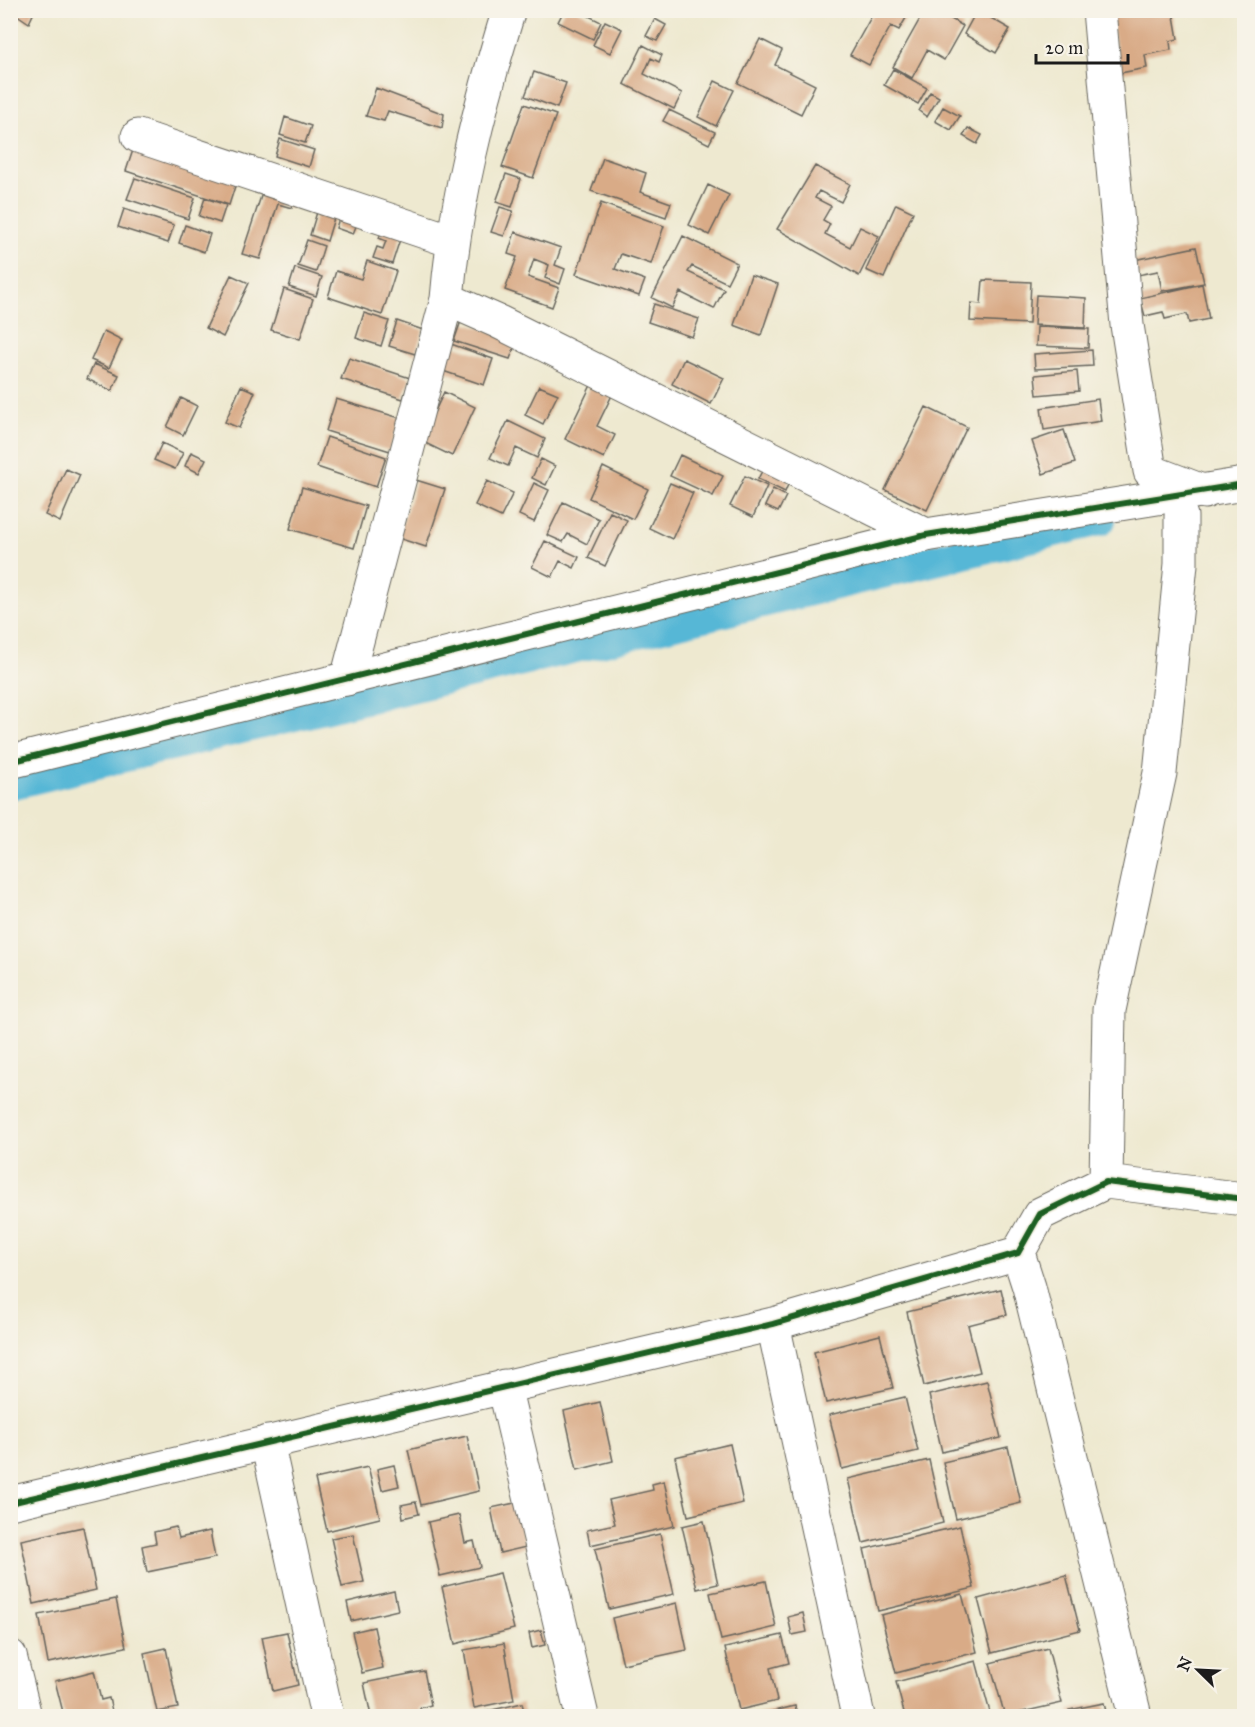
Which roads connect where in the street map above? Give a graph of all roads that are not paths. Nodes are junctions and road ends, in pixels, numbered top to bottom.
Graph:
1 (509, 10) edge
2 (1099, 10) edge
3 (138, 136) dead end
4 (452, 241) junction
5 (447, 299) junction
6 (1245, 484) edge
7 (1205, 492) junction
8 (1181, 516) dead end
9 (926, 536) junction
10 (347, 679) junction
11 (10, 762) edge
12 (1106, 1182) junction
13 (1245, 1199) edge
14 (1018, 1253) junction
15 (773, 1324) junction
16 (504, 1386) junction
17 (267, 1442) junction
18 (10, 1503) edge
19 (10, 1656) edge
20 (25, 1716) edge
21 (327, 1716) edge
22 (582, 1716) edge
23 (858, 1716) edge
24 (1135, 1716) edge

1 - 4 street
2 - 7 street
3 - 4 street
4 - 5 street
5 - 9 street
5 - 10 street
6 - 7 street
7 - 9 street
8 - 12 street
9 - 10 street
10 - 11 street
12 - 13 street
12 - 14 street
14 - 15 street
14 - 24 street
15 - 16 street
15 - 23 street
16 - 17 street
16 - 22 street
17 - 18 street
17 - 21 street
19 - 20 street

